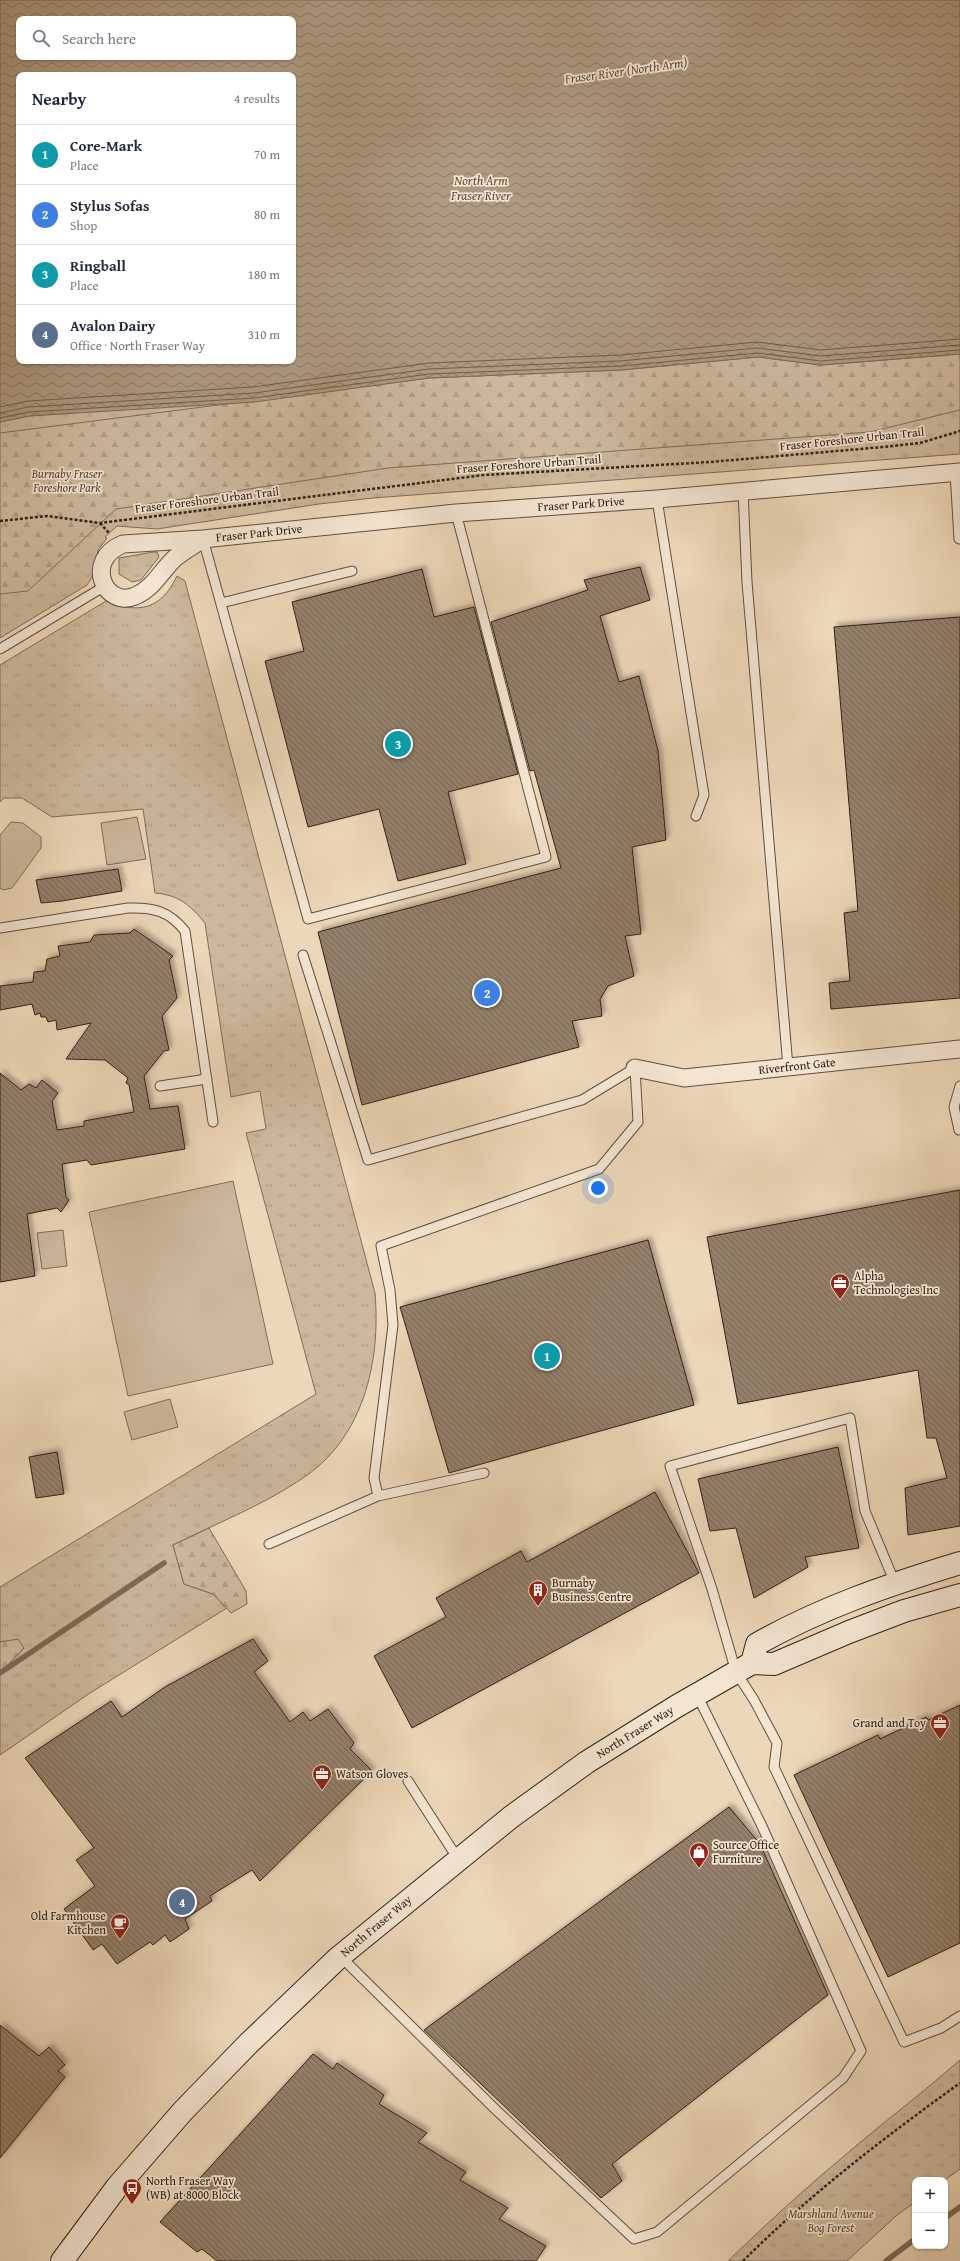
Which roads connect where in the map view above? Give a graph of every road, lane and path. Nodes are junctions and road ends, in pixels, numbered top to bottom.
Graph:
1 (960, 431) edge
2 (958, 472) edge
3 (743, 490) junction
4 (657, 499) junction
5 (456, 513) junction
6 (0, 521) edge
7 (203, 539) junction
8 (959, 539) dead end
9 (352, 571) dead end
10 (105, 586) junction
11 (221, 603) junction
12 (0, 649) edge
13 (696, 816) dead end
14 (0, 928) edge
15 (303, 955) dead end
16 (960, 1049) edge
17 (788, 1067) junction
18 (635, 1068) junction
19 (207, 1079) junction
20 (160, 1086) dead end
21 (960, 1086) edge
22 (213, 1122) dead end
23 (959, 1130) edge
24 (484, 1472) dead end
25 (378, 1496) junction
26 (269, 1544) dead end
27 (960, 1563) edge
28 (895, 1583) junction
29 (960, 1595) edge
30 (744, 1667) junction
31 (696, 1695) junction
32 (408, 1781) dead end
33 (458, 1859) junction
34 (340, 1956) junction
35 (960, 2016) edge
36 (960, 2083) edge
37 (62, 2261) edge
38 (743, 2261) edge

1 - 6 path, Fraser Foreshore Urban Trail
2 - 3 street, Fraser Park Drive
2 - 8 lane
3 - 4 street, Fraser Park Drive
3 - 17 lane
4 - 5 street, Fraser Park Drive
4 - 13 lane
5 - 7 street, Fraser Park Drive
5 - 11 lane
7 - 10 street, Fraser Park Drive
7 - 10 street, Fraser Park Drive
7 - 11 lane
9 - 11 lane
10 - 12 lane
14 - 19 lane
15 - 18 lane
16 - 17 street, Riverfront Gate
17 - 18 street, Riverfront Gate
18 - 25 lane
19 - 20 lane
19 - 22 lane
21 - 23 lane
24 - 25 lane
25 - 26 lane
27 - 28 street
28 - 30 street
28 - 30 lane
29 - 30 street
30 - 31 street, North Fraser Way
30 - 35 lane
31 - 33 street, North Fraser Way
31 - 34 lane
32 - 33 lane
33 - 34 street, North Fraser Way
34 - 37 street, North Fraser Way
36 - 38 path

